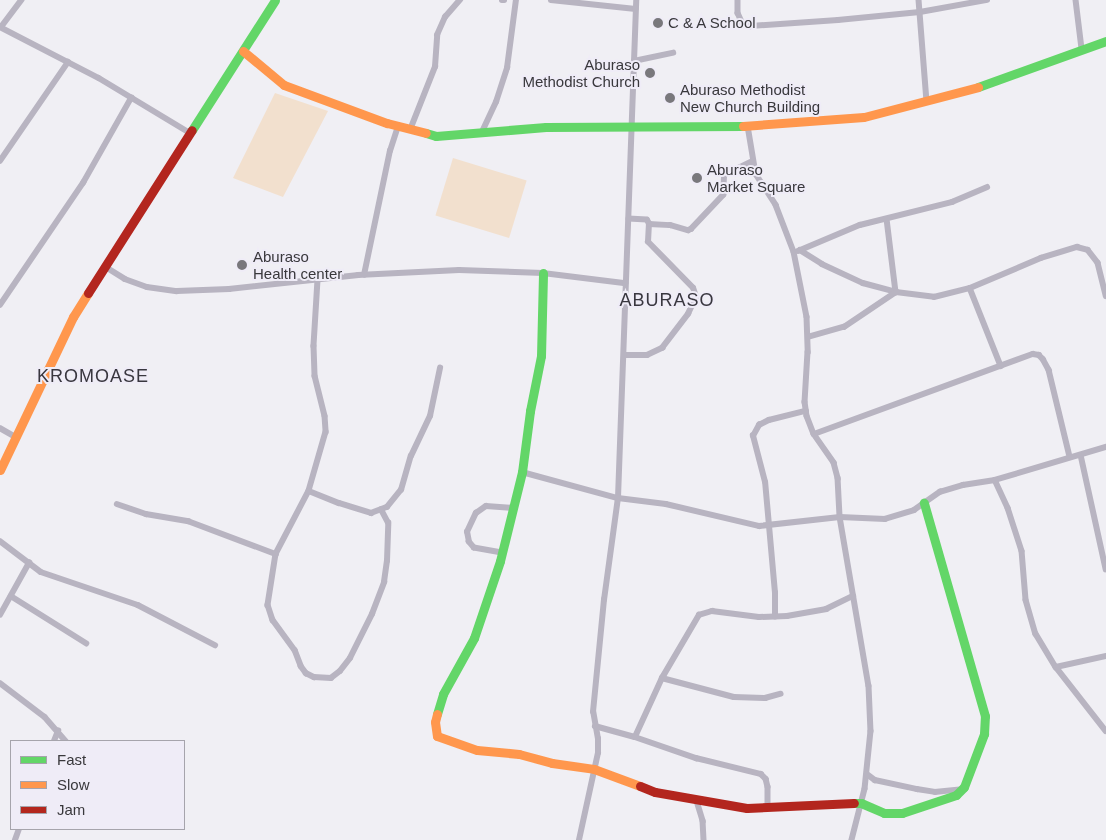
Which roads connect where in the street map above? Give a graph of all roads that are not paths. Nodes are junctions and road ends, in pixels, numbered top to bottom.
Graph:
1 (21, 0) edge
2 (274, 0) edge
3 (460, 0) edge
4 (516, 0) edge
5 (551, 0) edge
6 (636, 0) edge
7 (738, 0) edge
8 (919, 0) edge
9 (987, 0) edge
10 (1076, 0) edge
11 (636, 10) junction
12 (920, 12) junction
13 (1, 27) edge
14 (1106, 41) edge
15 (1082, 49) junction
16 (243, 51) junction
17 (673, 53) dead end
18 (634, 61) junction
19 (68, 62) junction
20 (131, 98) junction
21 (927, 102) junction
22 (632, 125) junction
23 (398, 126) junction
24 (748, 126) junction
25 (410, 130) junction
26 (482, 132) junction
27 (190, 133) junction
28 (0, 161) edge
29 (753, 161) junction
30 (987, 187) dead end
31 (629, 219) junction
32 (888, 219) junction
33 (649, 224) junction
34 (797, 251) junction
35 (106, 267) junction
36 (543, 273) junction
37 (364, 275) junction
38 (318, 280) junction
39 (625, 283) junction
40 (970, 288) junction
41 (896, 292) junction
42 (1106, 296) edge
43 (0, 305) edge
44 (808, 337) junction
45 (624, 355) junction
46 (1001, 366) junction
47 (440, 368) dead end
48 (806, 410) junction
49 (0, 428) edge
50 (814, 434) junction
51 (16, 438) junction
52 (1106, 447) edge
53 (1081, 455) junction
54 (1070, 457) junction
55 (0, 470) edge
56 (522, 472) junction
57 (995, 480) junction
58 (309, 491) junction
59 (618, 498) junction
60 (924, 503) junction
61 (117, 504) dead end
62 (512, 508) junction
63 (381, 510) junction
64 (840, 517) junction
65 (768, 525) junction
66 (0, 541) edge
67 (502, 553) junction
68 (276, 554) junction
69 (29, 563) junction
70 (1106, 569) edge
71 (11, 596) junction
72 (853, 596) junction
73 (0, 614) edge
74 (775, 617) junction
75 (86, 643) dead end
76 (215, 645) dead end
77 (1106, 656) edge
78 (1056, 667) junction
79 (662, 678) junction
80 (0, 684) edge
81 (780, 694) dead end
82 (595, 726) junction
83 (58, 731) junction
84 (1106, 731) edge
85 (635, 737) junction
86 (54, 740) edge
87 (65, 740) edge
88 (594, 769) junction
89 (866, 774) junction
90 (962, 789) junction
91 (697, 801) junction
92 (861, 803) junction
93 (768, 808) junction
94 (579, 840) edge
95 (704, 840) edge
96 (852, 840) edge

1 - 13 street
2 - 16 street
3 - 25 street
4 - 26 street
5 - 11 street
6 - 11 street
7 - 12 street
8 - 12 street
9 - 12 street
10 - 15 street
11 - 18 street
12 - 21 street
13 - 19 street
14 - 15 street
15 - 21 street
16 - 23 street
16 - 27 street
17 - 18 street
18 - 22 street
19 - 20 street
19 - 28 street
20 - 27 street
20 - 43 street
21 - 24 street
22 - 24 street
22 - 26 street
22 - 31 street
23 - 25 street
23 - 37 street
24 - 29 street
25 - 26 street
27 - 35 street
29 - 33 street
29 - 34 street
30 - 32 street
31 - 33 street
31 - 39 street
32 - 34 street
32 - 41 street
33 - 45 street
34 - 41 street
34 - 44 street
35 - 38 street
35 - 51 street
36 - 37 street
36 - 39 street
36 - 56 street
37 - 38 street
38 - 58 street
39 - 45 street
40 - 41 street
40 - 42 street
40 - 46 street
41 - 44 street
44 - 48 street
45 - 59 street
46 - 50 street
46 - 54 street
47 - 63 street
48 - 50 street
48 - 65 street
49 - 51 street
50 - 64 street
51 - 55 street
52 - 53 street
53 - 54 street
53 - 70 street
54 - 57 street
56 - 59 street
56 - 62 street
57 - 60 street
57 - 78 street
58 - 63 street
58 - 68 street
59 - 65 street
59 - 82 street
60 - 64 street
60 - 90 street
61 - 68 street
62 - 67 street
62 - 67 street
63 - 68 street
64 - 65 street
64 - 72 street
65 - 74 street
66 - 69 street
67 - 88 street
69 - 71 street
69 - 76 street
71 - 73 street
71 - 75 street
72 - 74 street
72 - 89 street
74 - 79 street
77 - 78 street
78 - 84 street
79 - 81 street
79 - 85 street
80 - 83 street
82 - 85 street
82 - 88 street
83 - 86 street
83 - 87 street
85 - 93 street
88 - 91 street
88 - 94 street
89 - 90 street
89 - 92 street
90 - 92 street
91 - 93 street
91 - 95 street
92 - 93 street
92 - 96 street

